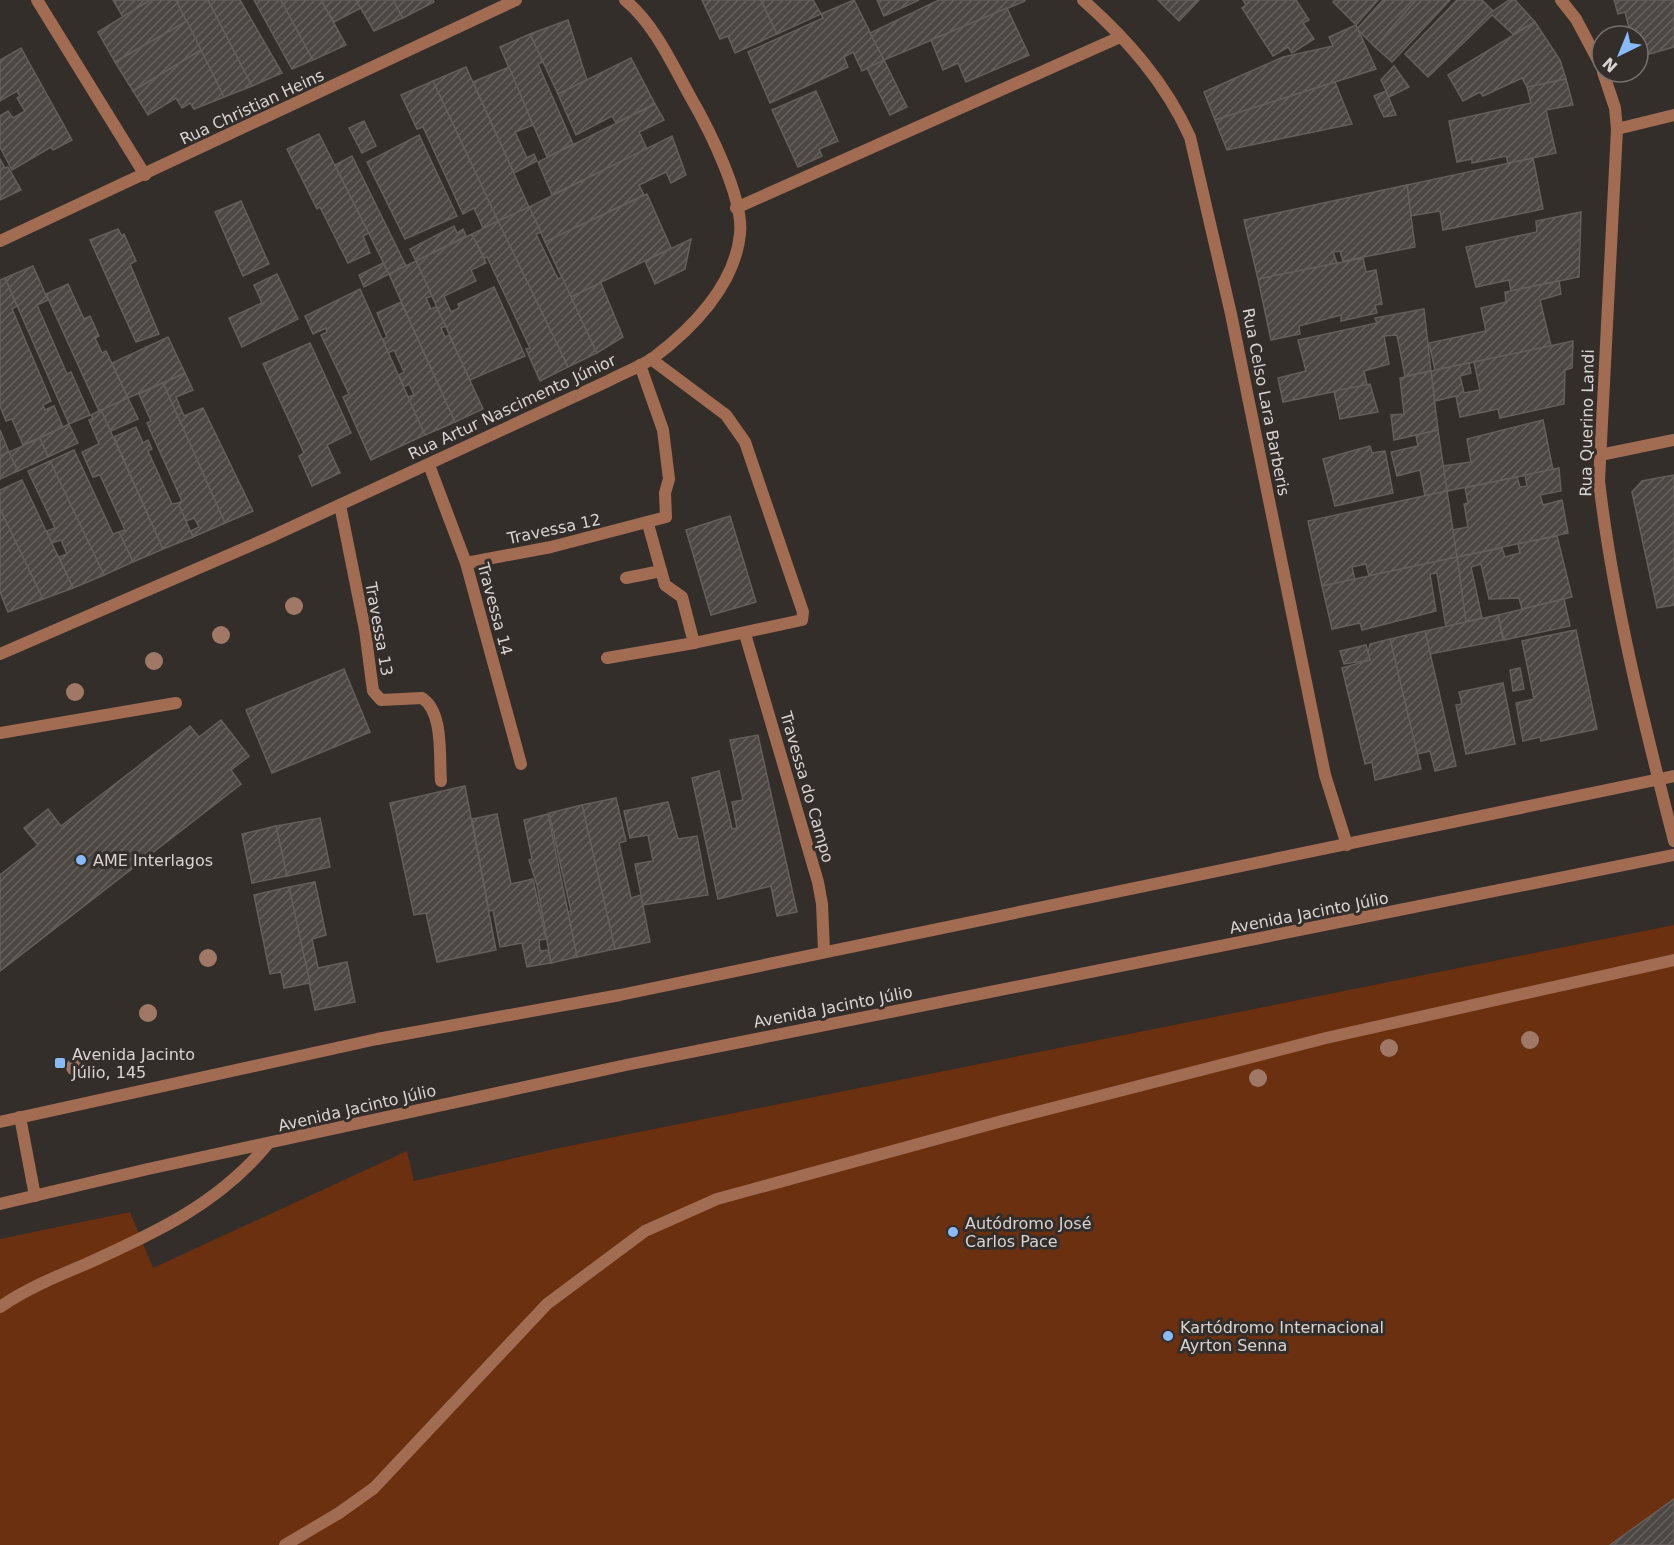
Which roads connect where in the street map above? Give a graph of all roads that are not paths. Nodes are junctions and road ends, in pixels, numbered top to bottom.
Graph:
1 (37, 0) edge
2 (516, 0) edge
3 (625, 0) edge
4 (1083, 0) edge
5 (1561, 0) edge
6 (1120, 37) junction
7 (1590, 45) edge
8 (1607, 84) edge
9 (1674, 115) edge
10 (1617, 129) junction
11 (146, 175) junction
12 (736, 208) junction
13 (0, 241) edge
14 (645, 362) junction
15 (1674, 440) edge
16 (1600, 455) junction
17 (429, 465) junction
18 (339, 505) junction
19 (648, 524) junction
20 (466, 563) junction
21 (661, 571) junction
22 (626, 578) dead end
23 (745, 634) junction
24 (694, 643) junction
25 (0, 654) edge
26 (607, 658) dead end
27 (176, 703) dead end
28 (0, 733) edge
29 (521, 764) dead end
30 (1674, 776) edge
31 (1658, 779) junction
32 (441, 781) dead end
33 (1674, 841) edge
34 (1347, 845) junction
35 (1674, 855) edge
36 (824, 951) junction
37 (1674, 960) edge
38 (20, 1117) junction
39 (0, 1122) edge
40 (267, 1145) junction
41 (35, 1196) junction
42 (0, 1204) edge
43 (0, 1307) edge
44 (285, 1545) edge

1 - 11 street
2 - 11 street, Rua Christian Heins
3 - 12 street, Rua Artur Nascimento Júnior
4 - 6 street, Rua Celso Lara Barberis
5 - 7 street
6 - 12 street
6 - 34 street, Rua Celso Lara Barberis
8 - 10 street, Rua Querino Landi
9 - 10 street
10 - 16 street, Rua Querino Landi
11 - 13 street, Rua Christian Heins
12 - 14 street, Rua Artur Nascimento Júnior
14 - 17 street, Rua Artur Nascimento Júnior
14 - 19 street
14 - 23 street
15 - 16 street
16 - 31 street, Rua Querino Landi
17 - 18 street, Rua Artur Nascimento Júnior
17 - 20 street, Travessa 14
18 - 25 street, Rua Artur Nascimento Júnior
18 - 32 street, Travessa 13
19 - 20 street, Travessa 12
19 - 21 street
20 - 29 street, Travessa 14
21 - 22 street
21 - 24 street
23 - 24 street
23 - 36 street, Travessa do Campo
24 - 26 street
27 - 28 street
30 - 31 street
31 - 33 street, Rua Querino Landi
31 - 34 street
34 - 36 street
35 - 40 street, Avenida Jacinto Júlio
36 - 38 street
37 - 44 street
38 - 39 street
38 - 41 street
40 - 41 street, Avenida Jacinto Júlio
40 - 43 street
41 - 42 street, Avenida Jacinto Júlio

